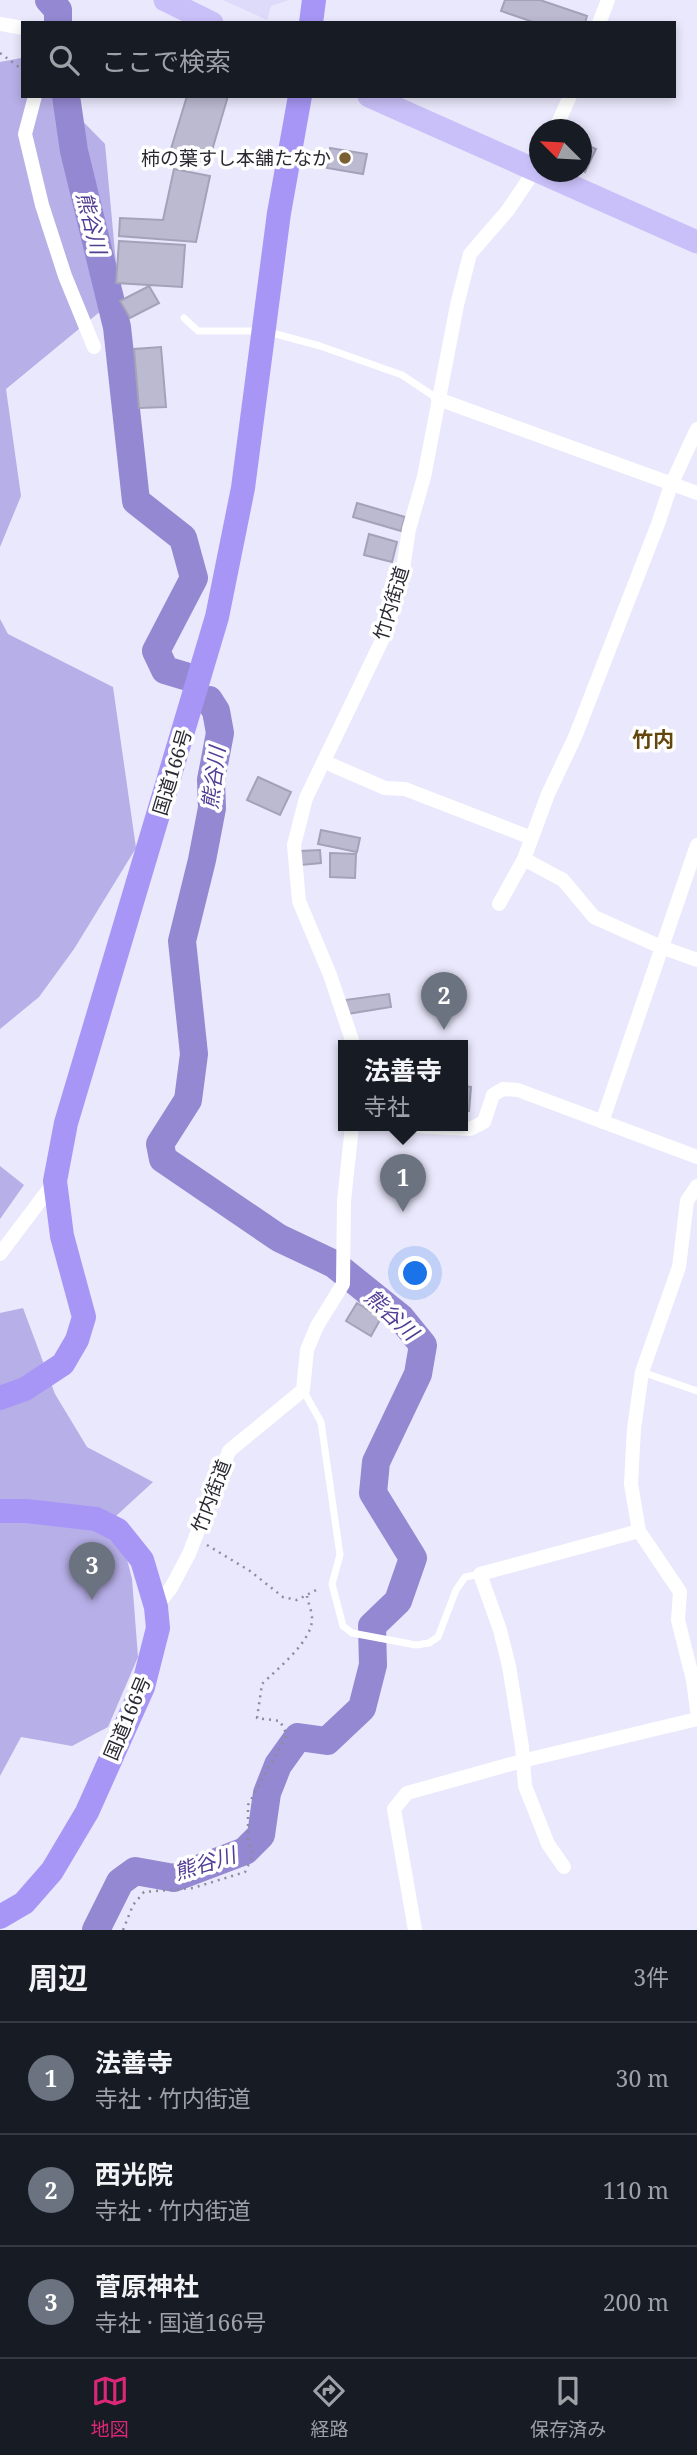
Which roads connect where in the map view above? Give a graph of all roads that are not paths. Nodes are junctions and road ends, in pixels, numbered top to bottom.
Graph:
1 (165, 0) edge
2 (314, 0) edge
3 (608, 0) edge
4 (208, 21) edge
5 (311, 21) edge
6 (601, 21) edge
7 (0, 24) edge
8 (21, 28) edge
9 (34, 98) edge
10 (300, 98) edge
11 (374, 98) edge
12 (568, 98) edge
13 (560, 119) edge
14 (529, 163) edge
15 (529, 180) edge
16 (570, 182) edge
17 (697, 242) edge
18 (184, 318) dead end
19 (265, 331) junction
20 (94, 347) dead end
21 (438, 399) junction
22 (697, 429) edge
23 (671, 485) junction
24 (697, 493) edge
25 (325, 762) junction
26 (532, 838) junction
27 (697, 845) edge
28 (524, 859) junction
29 (499, 904) dead end
30 (660, 947) junction
31 (697, 960) edge
32 (352, 1040) edge
33 (602, 1122) junction
34 (468, 1129) edge
35 (351, 1131) edge
36 (697, 1157) edge
37 (55, 1181) junction
38 (697, 1186) edge
39 (0, 1254) edge
40 (642, 1372) junction
41 (303, 1390) junction
42 (697, 1391) edge
43 (0, 1398) edge
44 (0, 1511) edge
45 (639, 1531) junction
46 (480, 1574) junction
47 (156, 1607) junction
48 (697, 1710) edge
49 (697, 1719) edge
50 (522, 1761) junction
51 (564, 1867) dead end
52 (0, 1917) edge
53 (415, 1930) edge

1 - 4 main road
2 - 5 highway
3 - 6 street
7 - 8 street
9 - 20 street
10 - 19 highway, 国道166号
11 - 14 main road
12 - 13 street
15 - 21 street, 竹内街道
16 - 17 main road
18 - 19 lane
19 - 21 lane
19 - 37 highway, 国道166号
21 - 23 street
21 - 25 street, 竹内街道
22 - 23 street
23 - 24 street
23 - 26 street
25 - 26 street
25 - 32 street, 竹内街道
26 - 28 street
27 - 30 street
28 - 29 street
28 - 30 street
30 - 31 street
30 - 33 street
33 - 34 street
33 - 36 street
35 - 41 street
37 - 39 street
37 - 43 highway, 国道166号
38 - 40 street
40 - 42 lane
40 - 45 street
41 - 46 lane
41 - 47 street, 竹内街道
44 - 47 highway, 国道166号
45 - 46 street
45 - 48 street
46 - 50 street
47 - 52 highway, 国道166号
49 - 50 street
50 - 51 street
50 - 53 street

